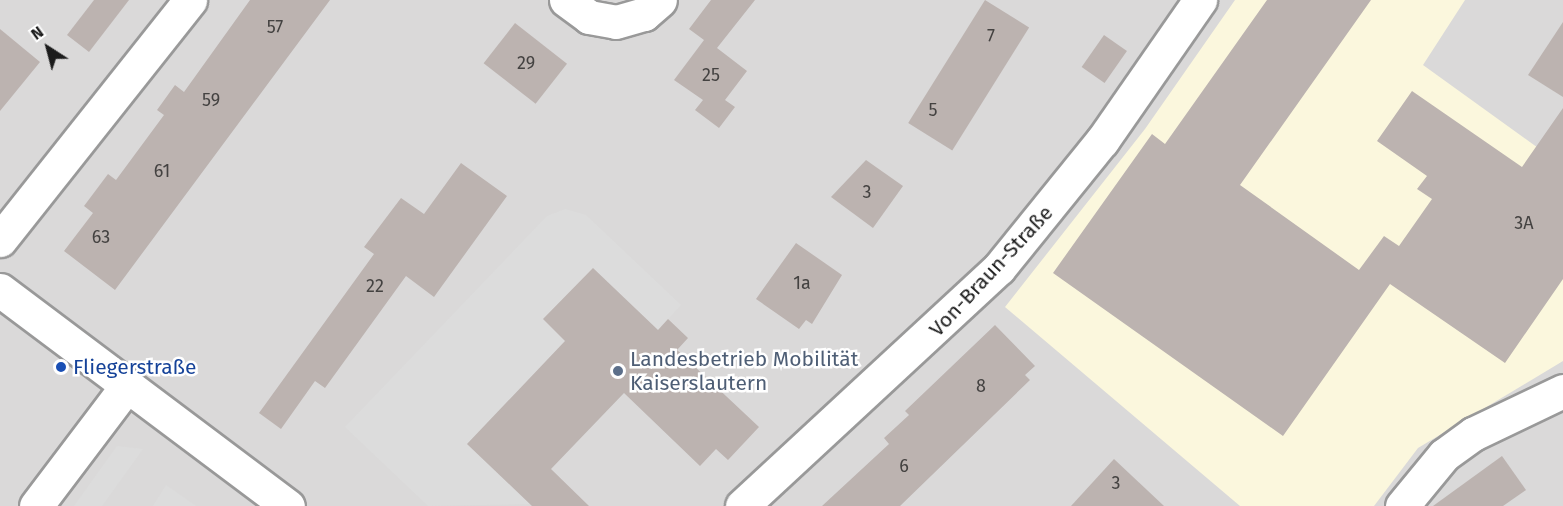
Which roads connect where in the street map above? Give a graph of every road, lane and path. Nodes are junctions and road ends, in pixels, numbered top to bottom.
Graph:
1 (190, 0) edge
2 (566, 0) edge
3 (660, 0) edge
4 (1200, 0) edge
5 (0, 240) edge
6 (0, 290) edge
7 (126, 387) junction
8 (1563, 391) edge
9 (36, 506) edge
10 (288, 506) edge
11 (742, 506) edge
12 (1402, 506) edge

1 - 5 street
2 - 3 street
4 - 11 street, Von-Braun-Straße
6 - 7 street
7 - 9 street
7 - 10 street
8 - 12 street

